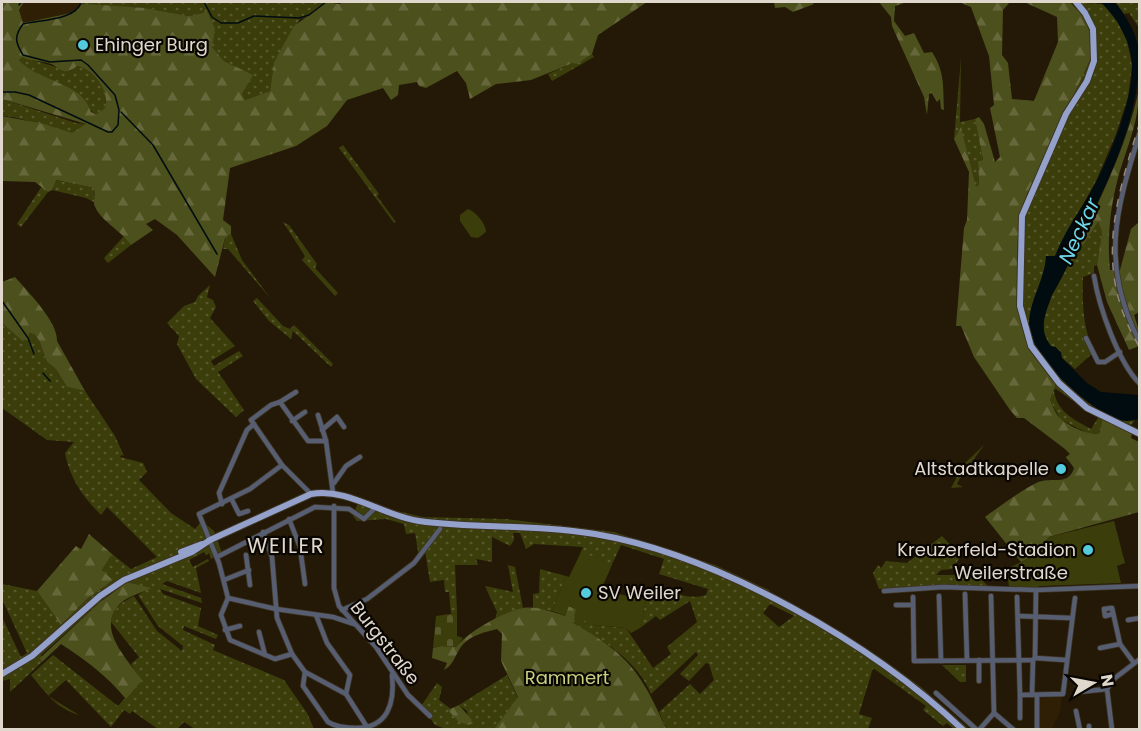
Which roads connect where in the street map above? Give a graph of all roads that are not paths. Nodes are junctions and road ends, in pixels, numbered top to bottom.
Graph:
1 (1076, 2) edge
2 (1140, 132) edge
3 (1094, 276) dead end
4 (1086, 338) dead end
5 (1140, 343) edge
6 (1120, 352) junction
7 (1140, 384) edge
8 (296, 392) dead end
9 (280, 402) junction
10 (305, 412) dead end
11 (318, 415) dead end
12 (292, 421) junction
13 (252, 422) junction
14 (344, 427) dead end
15 (322, 430) junction
16 (1140, 434) edge
17 (326, 441) junction
18 (360, 457) dead end
19 (282, 465) junction
20 (333, 483) junction
21 (333, 493) junction
22 (311, 494) junction
23 (232, 500) junction
24 (222, 504) junction
25 (334, 506) junction
26 (372, 508) junction
27 (248, 511) dead end
28 (289, 519) junction
29 (440, 529) dead end
30 (263, 532) junction
31 (208, 542) junction
32 (246, 555) dead end
33 (217, 557) junction
34 (249, 570) junction
35 (224, 580) junction
36 (305, 584) dead end
37 (250, 585) dead end
38 (1140, 586) edge
39 (1036, 590) junction
40 (884, 591) dead end
41 (965, 594) dead end
42 (939, 596) dead end
43 (991, 596) dead end
44 (913, 597) dead end
45 (1017, 597) dead end
46 (228, 598) junction
47 (1075, 598) dead end
48 (896, 605) dead end
49 (913, 605) junction
50 (276, 609) junction
51 (342, 610) junction
52 (1113, 614) dead end
53 (316, 615) junction
54 (1035, 615) junction
55 (1018, 616) junction
56 (1071, 618) junction
57 (1140, 618) edge
58 (1128, 620) dead end
59 (354, 624) junction
60 (240, 626) dead end
61 (225, 630) junction
62 (259, 632) dead end
63 (1120, 644) junction
64 (1100, 648) dead end
65 (292, 654) junction
66 (265, 655) junction
67 (1034, 659) junction
68 (967, 660) junction
69 (979, 660) junction
70 (992, 660) junction
71 (1019, 660) junction
72 (1066, 660) junction
73 (941, 661) junction
74 (1137, 661) edge
75 (305, 672) junction
76 (2, 674) edge
77 (392, 675) junction
78 (979, 681) dead end
79 (1077, 684) dead end
80 (1107, 689) junction
81 (936, 693) dead end
82 (346, 694) junction
83 (1020, 695) junction
84 (1035, 695) junction
85 (1076, 711) dead end
86 (994, 713) junction
87 (430, 716) dead end
88 (1020, 718) dead end
89 (368, 727) junction
90 (963, 729) edge
91 (978, 729) edge
92 (1014, 729) edge
93 (1037, 729) edge
94 (1080, 729) edge
95 (1112, 729) edge

1 - 16 main road
2 - 5 street
3 - 6 street
4 - 6 street
6 - 7 street
8 - 9 street
9 - 12 street
9 - 13 street
10 - 12 street
11 - 15 street
12 - 17 street
13 - 19 street
13 - 24 street
14 - 15 street
15 - 17 street
17 - 20 street
18 - 20 street
19 - 22 street
19 - 23 street
20 - 21 street
21 - 22 main road
21 - 26 main road
22 - 31 main road
23 - 24 street
23 - 27 street
24 - 31 street
25 - 26 street
25 - 28 street
25 - 51 street, Burgstraße
26 - 90 main road
28 - 30 street
28 - 36 street
29 - 51 street
30 - 33 street
30 - 50 street
31 - 33 street
31 - 76 main road
32 - 34 street
33 - 35 street
34 - 35 street
34 - 37 street
35 - 46 street
38 - 39 street, Weilerstraße
39 - 40 street, Weilerstraße
39 - 54 street
41 - 68 street
42 - 73 street
43 - 70 street
44 - 49 street
45 - 55 street
46 - 50 street
46 - 61 street
47 - 56 street
48 - 49 street
49 - 73 street
50 - 53 street
50 - 65 street
51 - 59 street, Burgstraße
52 - 63 street
53 - 59 street
53 - 82 street
54 - 55 street
54 - 56 street
54 - 67 street
55 - 71 street
56 - 72 street
57 - 58 street
59 - 77 street, Burgstraße
60 - 61 street
61 - 66 street
62 - 66 street
63 - 64 street
63 - 74 street
65 - 66 street
65 - 75 street
67 - 71 street
67 - 72 street
67 - 84 street
68 - 69 street
68 - 73 street
69 - 70 street
69 - 78 street
70 - 71 street
70 - 86 street
71 - 83 street
72 - 84 street
74 - 80 street
75 - 82 street
75 - 89 street
77 - 87 street, Burgstraße
77 - 89 street
79 - 80 street
80 - 95 street
81 - 91 street
82 - 89 street
83 - 84 street
83 - 88 street
84 - 93 street
85 - 94 street
86 - 91 street
86 - 92 street

